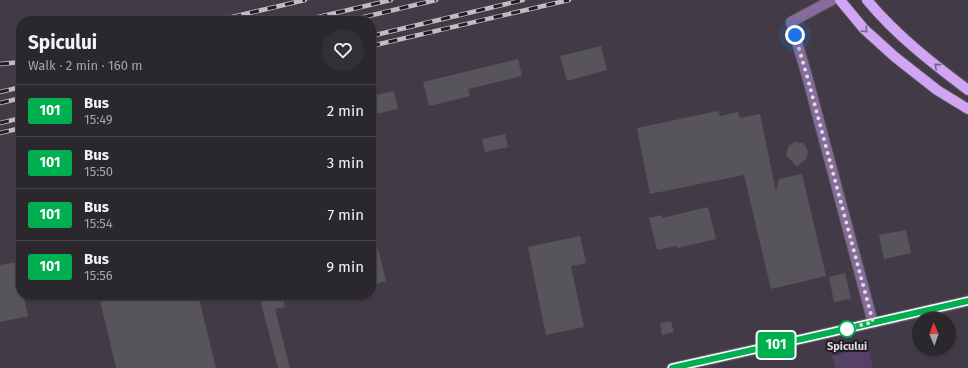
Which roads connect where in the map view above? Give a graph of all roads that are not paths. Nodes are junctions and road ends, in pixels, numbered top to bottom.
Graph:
1 (832, 0) edge
2 (840, 0) edge
3 (867, 0) edge
4 (968, 90) edge
5 (968, 109) edge
6 (968, 301) edge
7 (873, 322) junction
8 (672, 368) edge

1 - 7 street
2 -> 5 main road
4 -> 3 main road
6 - 7 street
7 - 8 street

